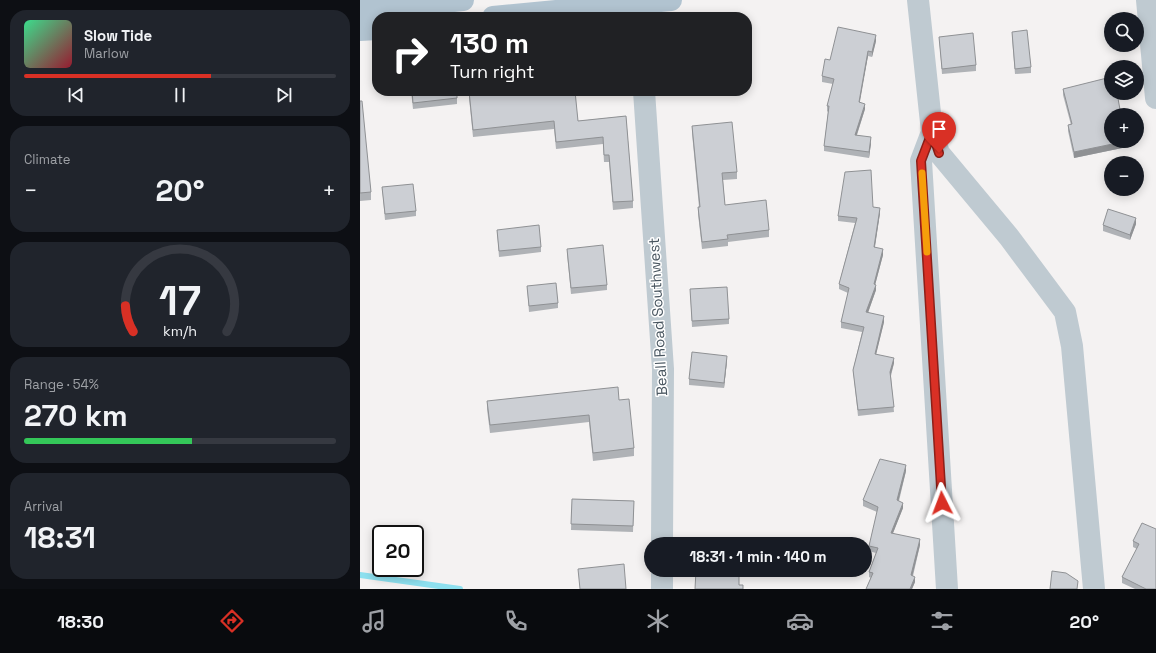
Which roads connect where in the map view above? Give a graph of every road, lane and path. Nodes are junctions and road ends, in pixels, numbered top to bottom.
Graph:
1 (463, 0) edge
2 (671, 0) edge
3 (918, 0) edge
4 (1147, 0) edge
5 (360, 10) edge
6 (639, 10) edge
7 (597, 12) edge
8 (372, 29) edge
9 (360, 30) edge
10 (644, 96) edge
11 (1156, 98) edge
12 (932, 132) junction
13 (662, 537) edge
14 (662, 577) edge
15 (662, 589) edge
16 (947, 589) edge
17 (1094, 589) edge

1 - 5 main road
2 - 6 main road
3 - 12 street
4 - 11 street
6 - 7 main road
8 - 9 main road
10 - 13 street, Beall Road Southwest
12 - 16 street
12 - 17 street
14 - 15 street

